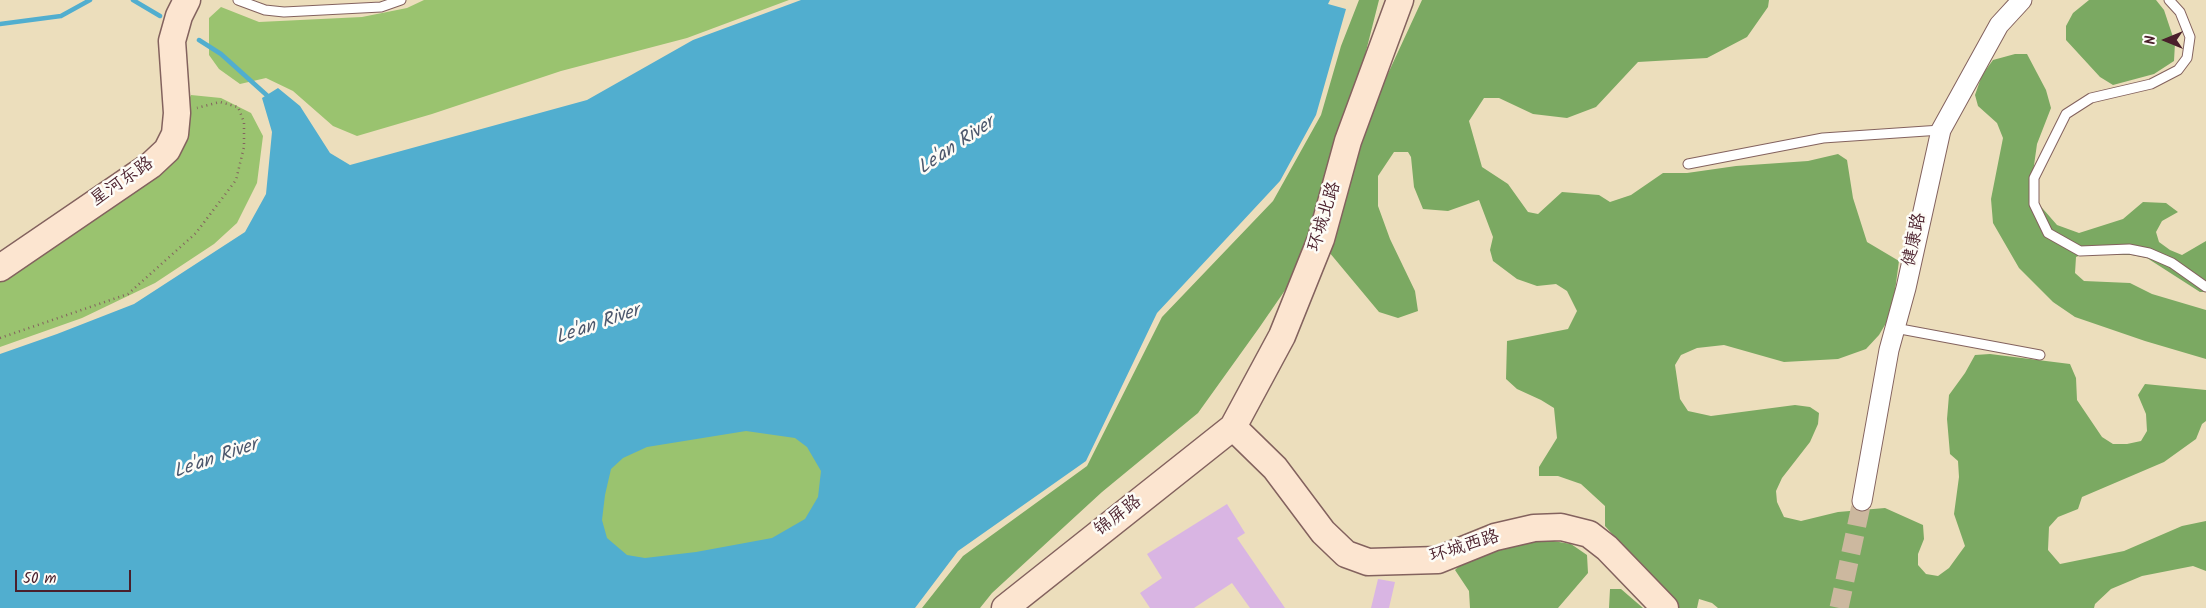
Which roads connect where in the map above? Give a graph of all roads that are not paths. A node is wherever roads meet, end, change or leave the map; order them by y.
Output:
1 (187, 0) edge
2 (238, 0) edge
3 (401, 0) edge
4 (1400, 0) edge
5 (2022, 0) edge
6 (2170, 0) edge
7 (1941, 130) junction
8 (1688, 164) dead end
9 (0, 268) edge
10 (2206, 287) edge
11 (1895, 328) junction
12 (2040, 355) dead end
13 (1232, 427) junction
14 (1862, 501) tunnel mouth
15 (1005, 608) edge
16 (1666, 608) edge

1 - 9 street, 星河东路
2 - 3 lane
4 - 13 street, 环城北路
5 - 7 street, 健康路
6 - 10 lane
7 - 8 lane
7 - 11 street, 健康路
11 - 12 lane
11 - 14 street, 健康路
13 - 15 street, 锦屏路
13 - 16 street, 环城西路

